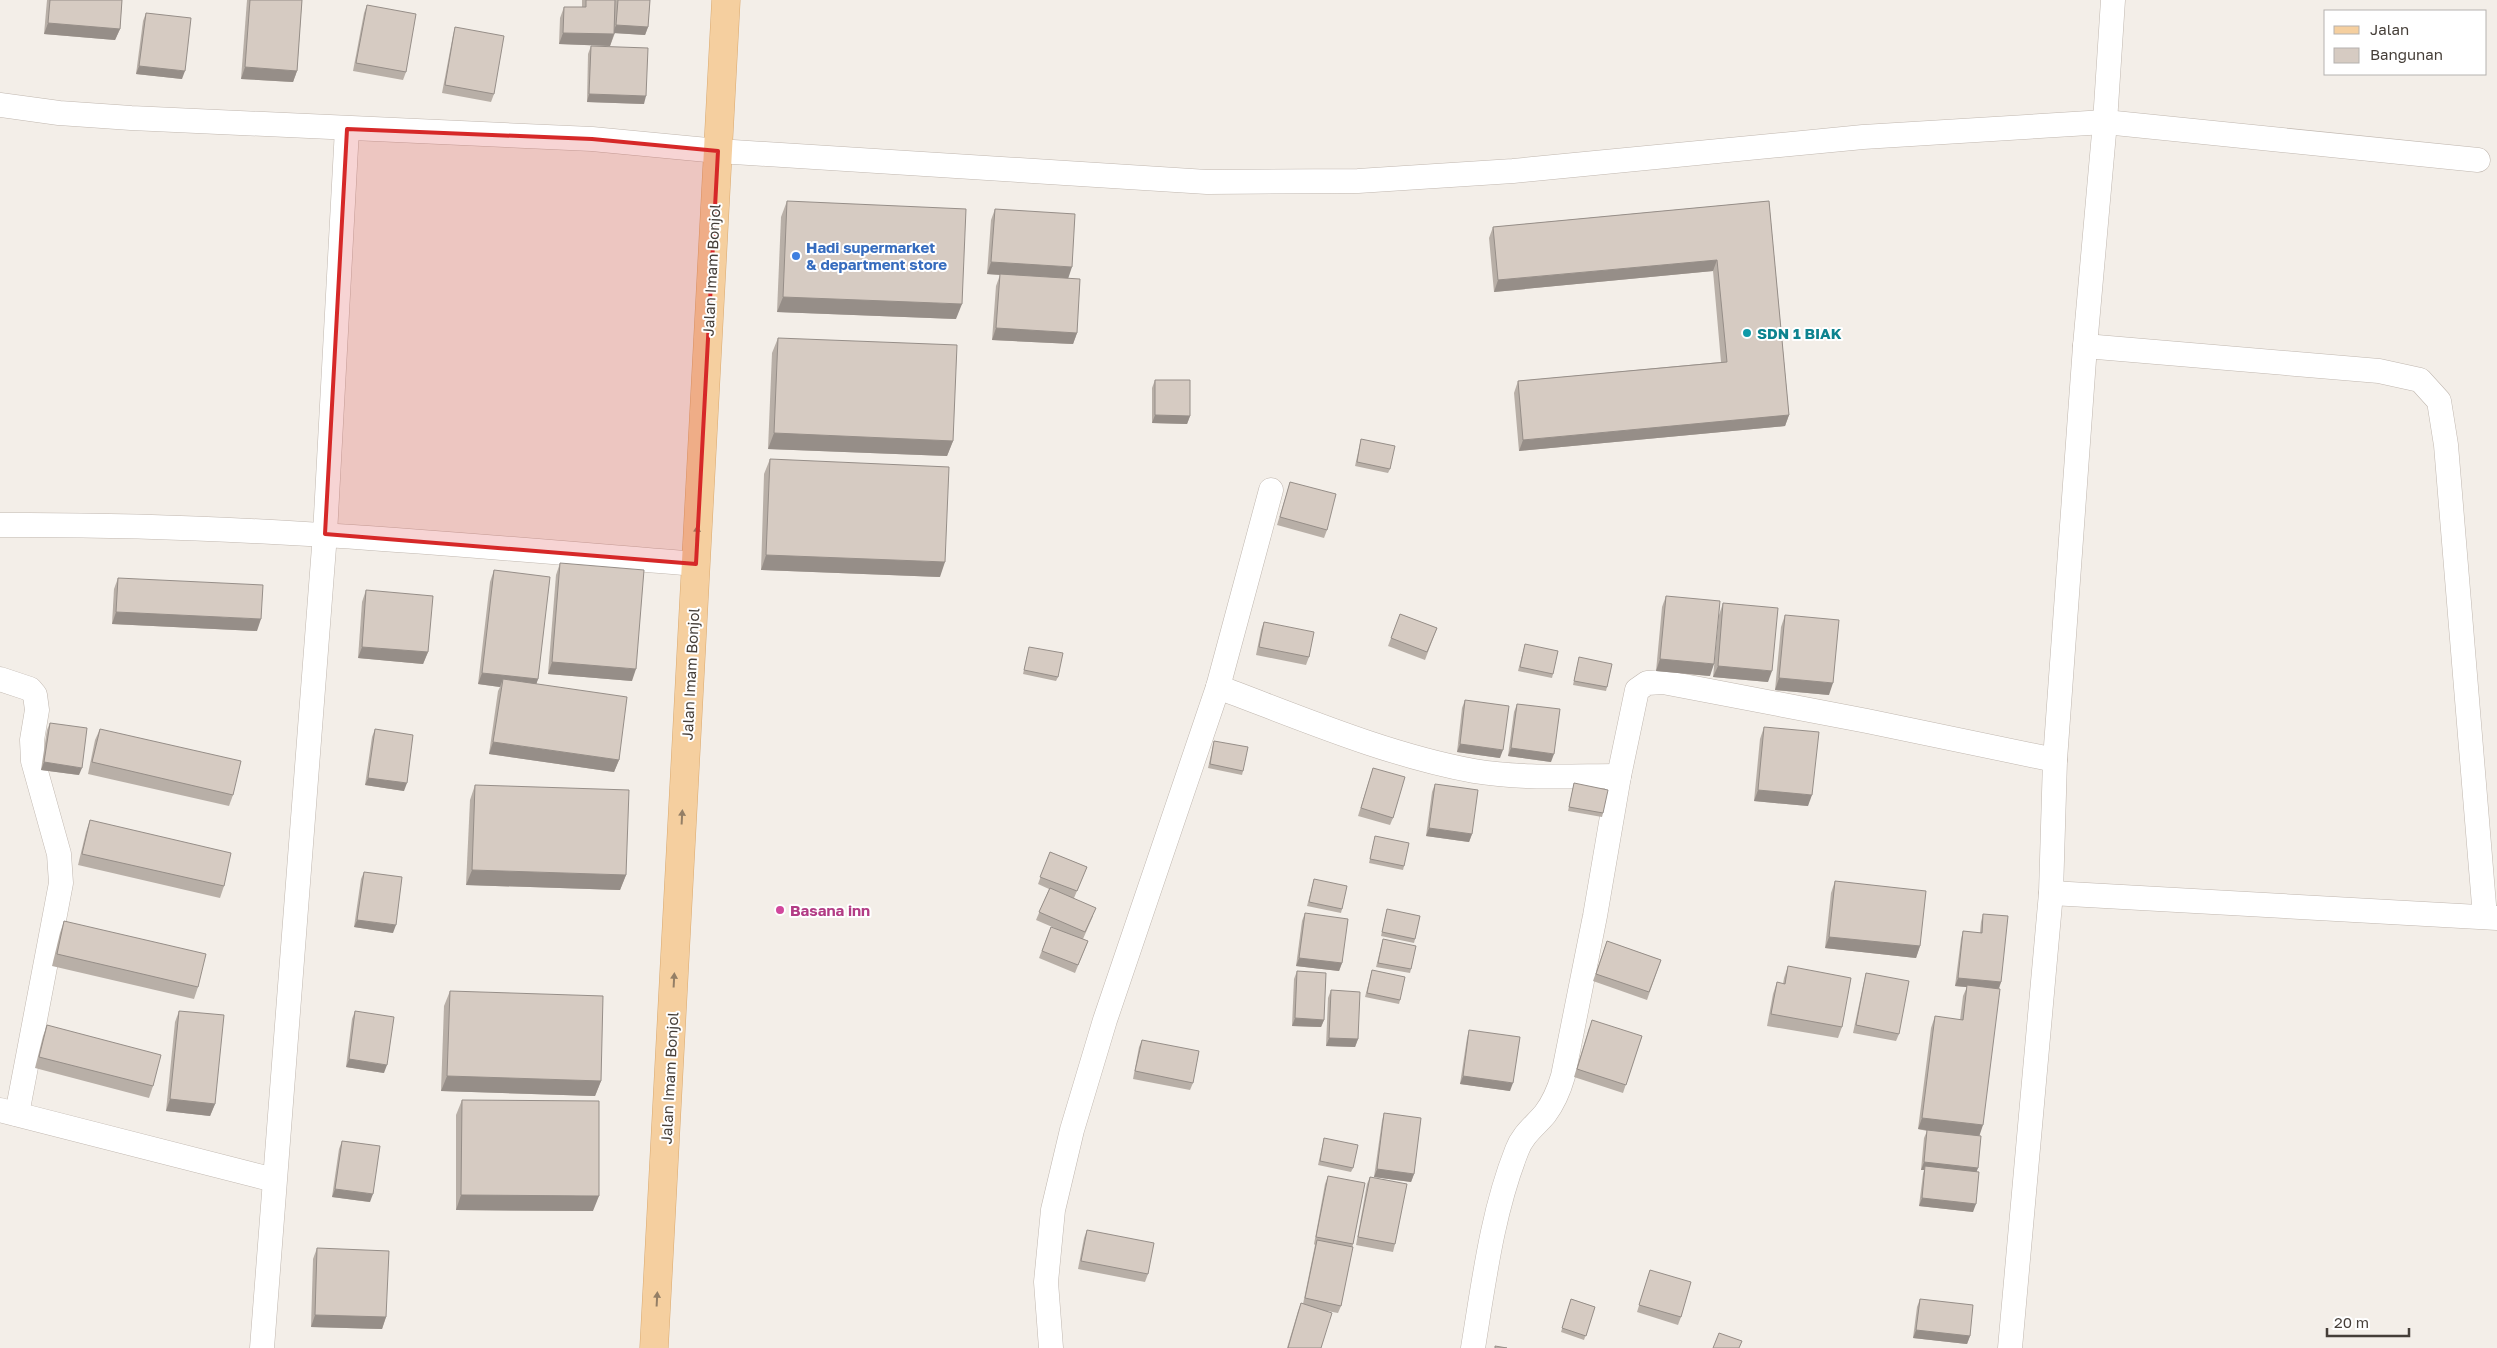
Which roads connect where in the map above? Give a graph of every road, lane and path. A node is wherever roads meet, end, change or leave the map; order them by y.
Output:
1 (726, 0) edge
2 (2113, 0) edge
3 (0, 105) edge
4 (2105, 122) junction
5 (347, 129) junction
6 (718, 151) junction
7 (2478, 160) dead end
8 (2085, 346) junction
9 (1270, 490) dead end
10 (0, 525) edge
11 (325, 534) junction
12 (696, 564) junction
13 (0, 680) edge
14 (1218, 687) junction
15 (2055, 760) junction
16 (1619, 776) junction
17 (2051, 892) junction
18 (2491, 917) edge
19 (9, 1112) edge
20 (274, 1180) junction
21 (262, 1348) edge
22 (654, 1348) edge
23 (1051, 1348) edge
24 (1474, 1348) edge
25 (2010, 1348) edge

1 - 6 main road, Jalan Imam Bonjol
2 - 4 street
3 - 5 street
4 - 6 street
4 - 7 street
4 - 8 street
5 - 6 street
5 - 11 street
12 -> 6 main road, Jalan Imam Bonjol
8 - 15 street
8 - 18 street
9 - 14 street
10 - 11 street
11 - 12 street
11 - 20 street
22 -> 12 main road, Jalan Imam Bonjol
13 - 19 street
14 - 16 street
14 - 23 street
15 - 16 street
15 - 17 street
16 - 24 street
17 - 18 street
17 - 25 street
19 - 20 street
20 - 21 street

